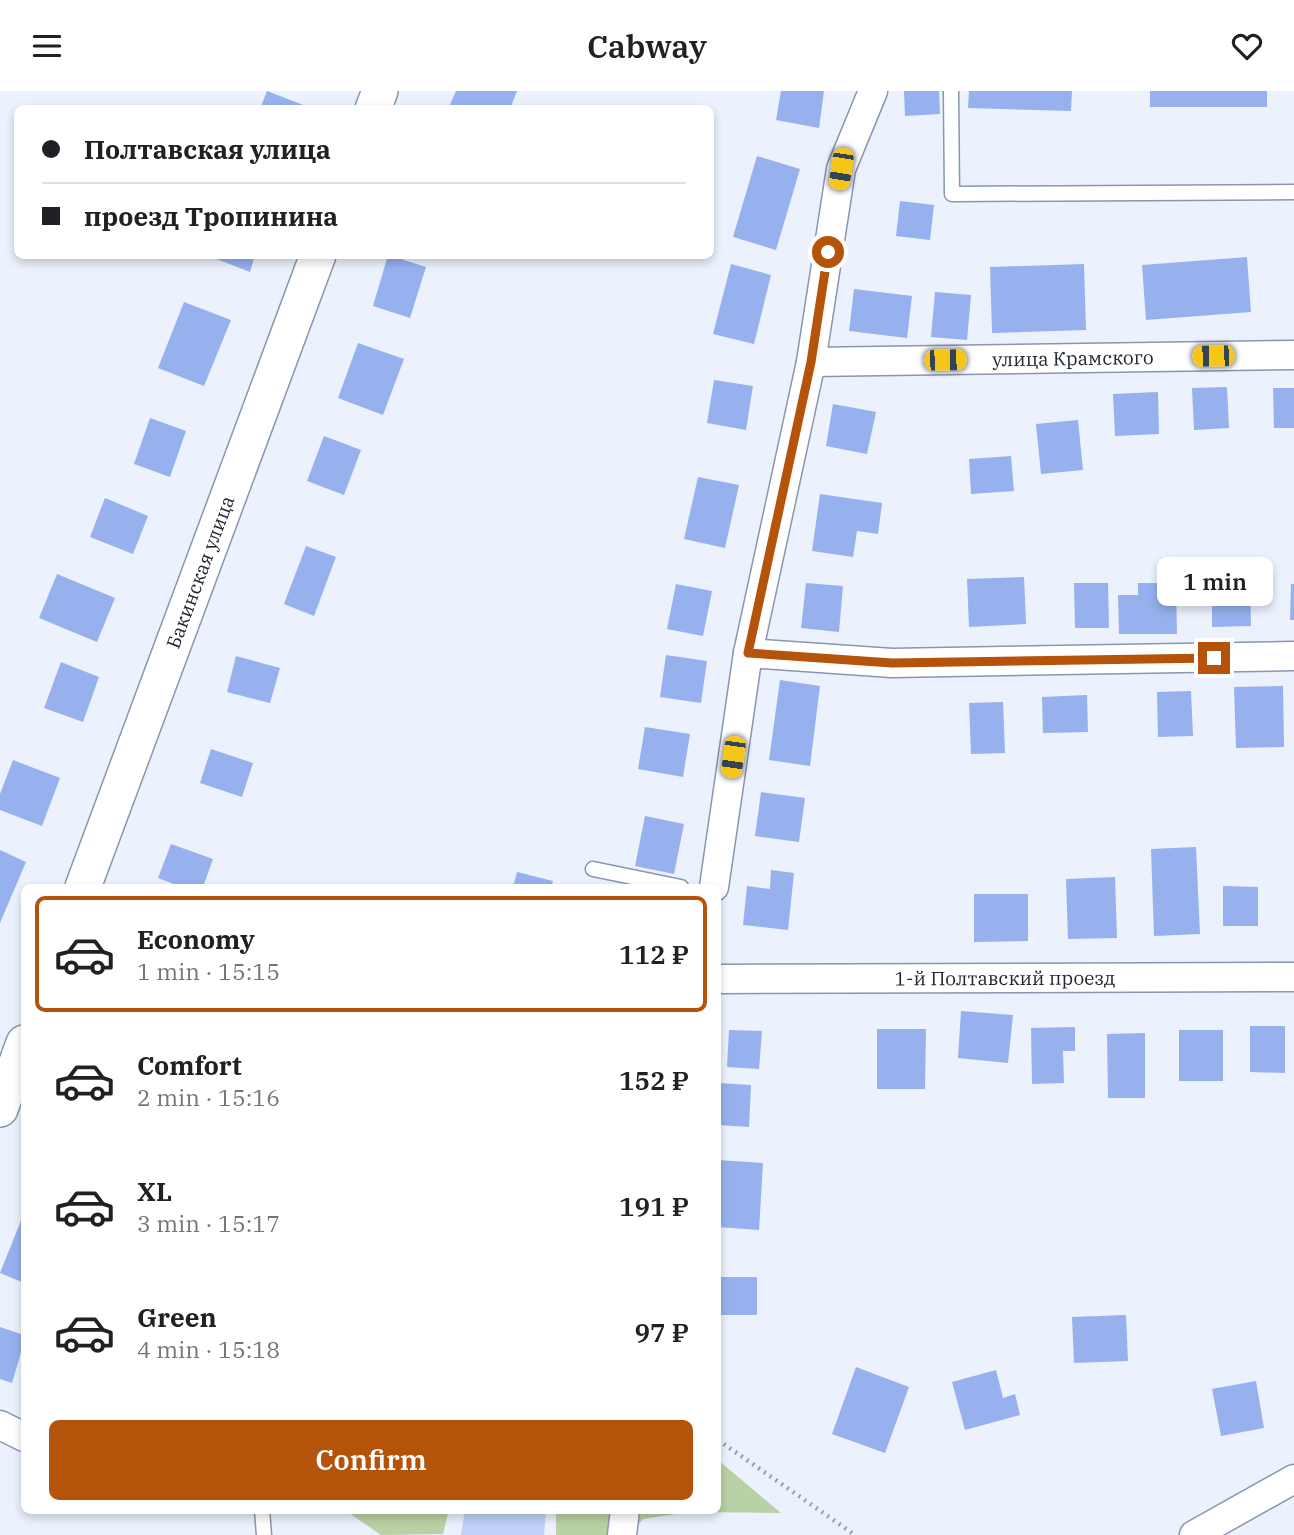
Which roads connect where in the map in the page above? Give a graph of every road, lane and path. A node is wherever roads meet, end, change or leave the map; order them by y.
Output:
1 (873, 91) edge
2 (951, 91) edge
3 (1294, 192) edge
4 (317, 259) edge
5 (1294, 355) edge
6 (811, 362) junction
7 (748, 653) junction
8 (1294, 656) edge
9 (593, 869) dead end
10 (84, 884) edge
11 (666, 884) edge
12 (714, 884) edge
13 (1294, 977) edge
14 (721, 979) edge
15 (21, 1051) edge
16 (0, 1109) edge
17 (0, 1425) edge
18 (21, 1436) edge
19 (721, 1442) edge
20 (1294, 1479) edge
21 (262, 1514) edge
22 (625, 1514) edge
23 (264, 1535) edge
24 (622, 1535) edge
25 (855, 1535) edge
26 (1194, 1535) edge

1 - 6 street
2 - 3 lane
4 - 10 street, Бакинская улица
5 - 6 street, улица Крамского
6 - 7 street
7 - 8 street
7 - 12 street
9 - 11 lane
13 - 14 street, 1-й Полтавский проезд
15 - 16 street
17 - 18 street
19 - 25 path
20 - 26 street
21 - 23 lane
22 - 24 street

